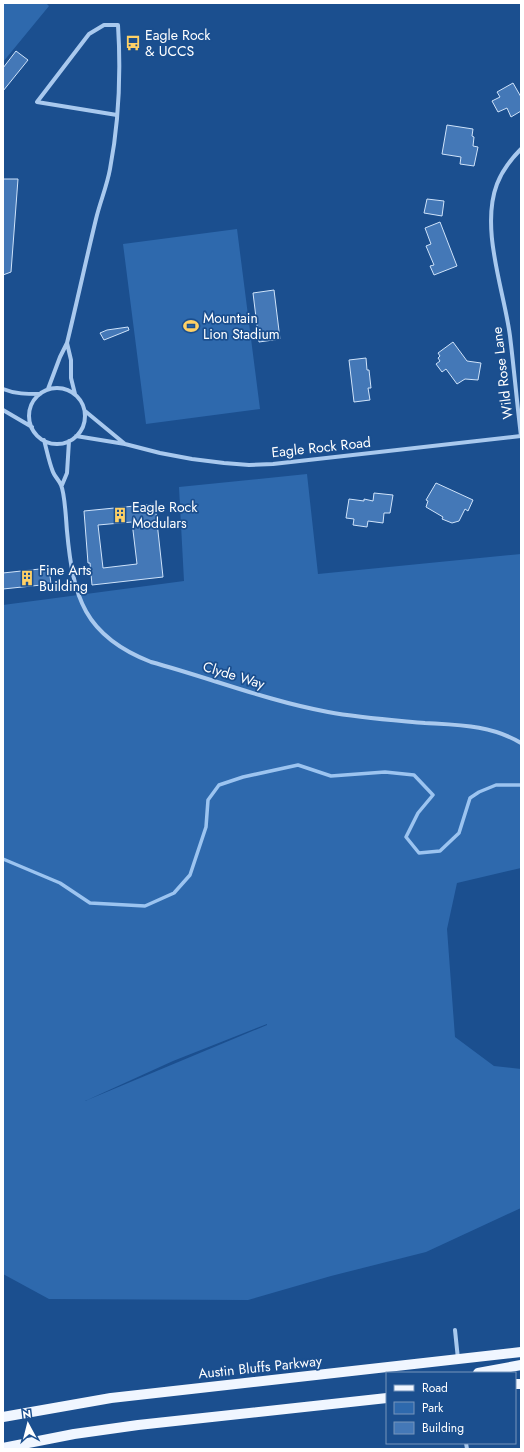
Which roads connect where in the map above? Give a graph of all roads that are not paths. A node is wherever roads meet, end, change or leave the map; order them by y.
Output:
1 (117, 115) junction
2 (521, 149) edge
3 (67, 343) junction
4 (3, 389) edge
5 (48, 389) junction
6 (40, 394) junction
7 (75, 394) junction
8 (3, 410) edge
9 (85, 410) junction
10 (32, 427) junction
11 (76, 436) junction
12 (521, 436) edge
13 (44, 440) junction
14 (69, 441) junction
15 (125, 444) junction
16 (62, 485) junction
17 (521, 743) edge
18 (455, 1330) dead end
19 (521, 1352) edge
20 (458, 1359) junction
21 (521, 1365) edge
22 (339, 1372) junction
23 (483, 1372) edge
24 (386, 1375) edge
25 (386, 1398) edge
26 (3, 1417) edge
27 (3, 1448) edge

1 - 1 street
1 - 3 street
2 - 12 street, Wild Rose Lane
3 - 5 street
3 - 7 street
4 - 6 street
5 - 6 street
5 - 7 street
6 - 10 street
7 - 9 street, Eagle Rock Road
8 - 10 street
9 - 11 street
9 - 15 street, Eagle Rock Road
10 - 13 street
11 - 14 street
11 - 15 street, Eagle Rock Road
12 - 15 street, Eagle Rock Road
13 - 14 street
13 - 16 street
14 - 16 street
16 - 17 street, Clyde Way
18 - 20 street
19 - 20 main road, Austin Bluffs Parkway
20 - 22 main road, Austin Bluffs Parkway
21 - 23 main road
22 - 24 main road
22 - 26 main road, Austin Bluffs Parkway
25 - 27 main road

